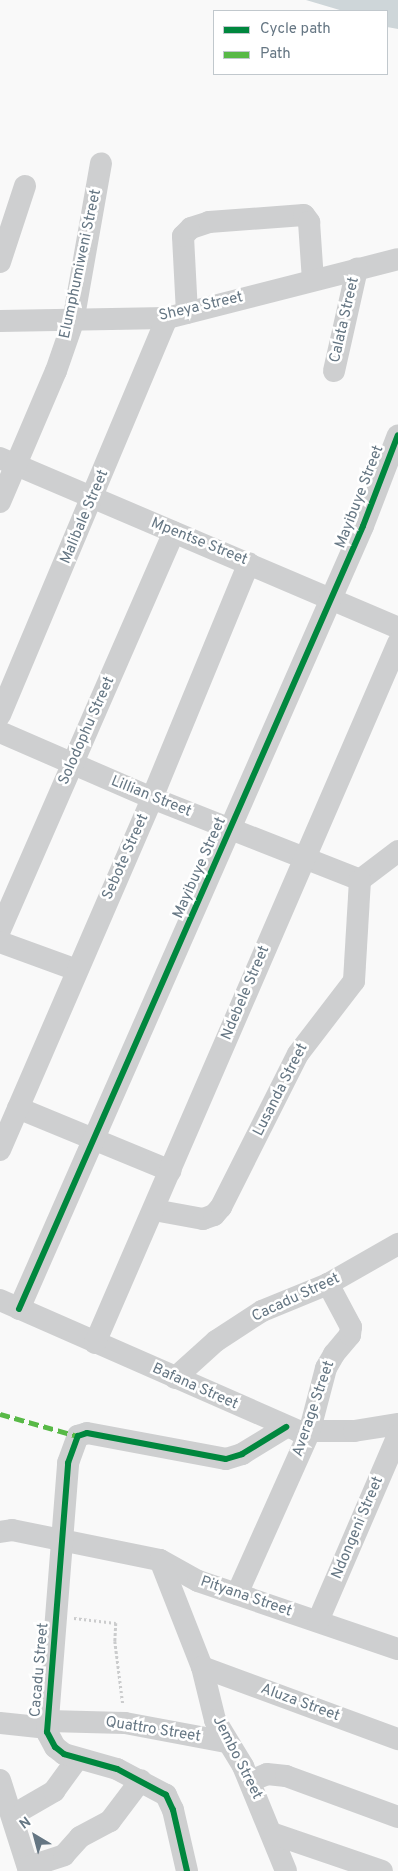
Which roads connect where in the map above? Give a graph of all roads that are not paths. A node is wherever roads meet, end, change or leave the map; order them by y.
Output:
1 (101, 163) dead end
2 (25, 186) dead end
3 (398, 259) edge
4 (0, 262) edge
5 (357, 269) junction
6 (314, 280) junction
7 (177, 316) junction
8 (0, 320) edge
9 (72, 322) junction
10 (334, 370) dead end
11 (398, 435) edge
12 (8, 461) edge
13 (93, 498) junction
14 (0, 502) edge
15 (174, 532) junction
16 (249, 563) junction
17 (331, 599) junction
18 (398, 628) edge
19 (398, 643) edge
20 (0, 715) edge
21 (0, 732) edge
22 (72, 764) junction
23 (152, 798) junction
24 (231, 829) junction
25 (398, 851) edge
26 (303, 859) junction
27 (360, 880) junction
28 (0, 930) edge
29 (0, 942) edge
30 (77, 970) junction
31 (18, 1108) junction
32 (95, 1139) junction
33 (0, 1150) edge
34 (171, 1171) junction
35 (154, 1210) junction
36 (398, 1244) edge
37 (328, 1284) junction
38 (10, 1305) edge
39 (95, 1343) junction
40 (175, 1378) junction
41 (398, 1424) edge
42 (286, 1427) junction
43 (309, 1433) junction
44 (398, 1435) edge
45 (0, 1532) edge
46 (64, 1542) junction
47 (160, 1560) junction
48 (237, 1594) junction
49 (318, 1621) junction
50 (397, 1647) edge
51 (202, 1667) junction
52 (0, 1723) edge
53 (48, 1724) junction
54 (398, 1739) edge
55 (228, 1742) junction
56 (77, 1759) junction
57 (0, 1780) edge
58 (140, 1780) junction
59 (250, 1781) junction
60 (25, 1808) dead end
61 (398, 1817) edge
62 (274, 1834) junction
63 (28, 1869) edge
64 (187, 1871) edge
65 (286, 1871) edge
66 (382, 1871) edge

1 - 9 street, Elumphumiweni Street
2 - 4 street
3 - 5 street, Sheya Street
5 - 6 street, Sheya Street
5 - 10 street, Calata Street
6 - 7 street, Sheya Street
6 - 7 street
7 - 9 street, Sheya Street
7 - 13 street, Malibale Street
8 - 9 street, Sheya Street
9 - 12 street, Elumphumiweni Street
11 - 17 street, Mayibuye Street
12 - 13 street, Mpentse Street
12 - 14 street, Elumphumiweni Street
13 - 15 street, Mpentse Street
13 - 20 street, Malibale Street
15 - 16 street, Mpentse Street
15 - 22 street, Solodophu Street
16 - 17 street, Mpentse Street
16 - 23 street, Sebote Street
17 - 18 street, Mpentse Street
17 - 24 street, Mayibuye Street
19 - 26 street, Ndebele Street
21 - 22 street, Lillian Street
22 - 23 street, Lillian Street
22 - 28 street, Solodophu Street
23 - 24 street, Lillian Street
23 - 30 street, Sebote Street
24 - 26 street, Lillian Street
24 - 32 street, Mayibuye Street
25 - 27 street
26 - 27 street, Lillian Street
26 - 34 street, Ndebele Street
27 - 35 street, Lusanda Street
29 - 30 street
30 - 31 street, Sebote Street
31 - 32 street
31 - 33 street, Sebote Street
32 - 34 street
32 - 38 street, Mayibuye Street
34 - 35 street, Ndebele Street
35 - 39 street, Ndebele Street
36 - 37 street, Cacadu Street
37 - 40 street, Cacadu Street
37 - 43 street, Average Street
38 - 39 street, Bafana Street
39 - 40 street, Bafana Street
40 - 42 street, Bafana Street
41 - 43 street, Bafana Street
42 - 43 street, Bafana Street
42 - 46 street, Cacadu Street
43 - 48 street, Average Street
44 - 49 street, Ndongeni Street
45 - 46 street, Pityana Street
46 - 47 street, Pityana Street
46 - 53 street, Cacadu Street
47 - 48 street, Pityana Street
47 - 51 street, Jembo Street
48 - 49 street, Pityana Street
49 - 50 street, Pityana Street
51 - 54 street, Aluza Street
51 - 55 street, Jembo Street
52 - 53 street, Quattro Street
53 - 55 street, Quattro Street
53 - 56 street, Cacadu Street
55 - 59 street, Jembo Street
56 - 58 street, Cacadu Street
56 - 60 street
57 - 63 street
58 - 63 street
58 - 64 street, Cacadu Street
59 - 61 street
59 - 62 street, Jembo Street
62 - 65 street, Jembo Street
62 - 66 street

